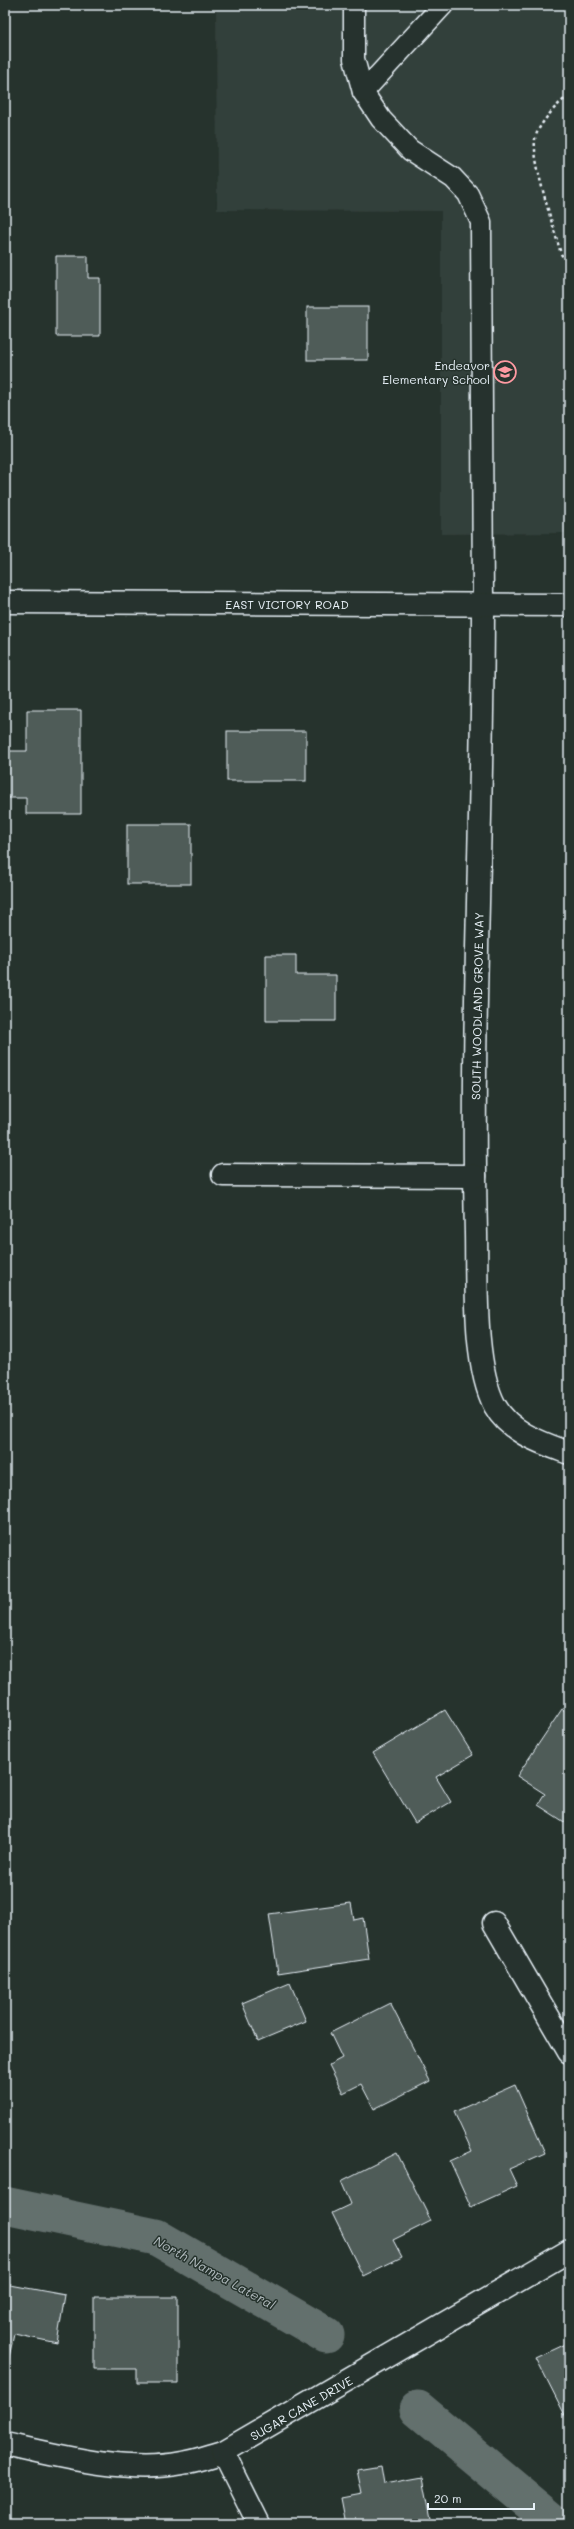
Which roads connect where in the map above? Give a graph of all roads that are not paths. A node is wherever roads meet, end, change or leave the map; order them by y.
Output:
1 (354, 5) edge
2 (443, 5) edge
3 (362, 92) junction
4 (5, 602) edge
5 (483, 604) junction
6 (569, 605) edge
7 (223, 1175) dead end
8 (474, 1176) junction
9 (569, 1453) edge
10 (494, 1923) dead end
11 (569, 2052) edge
12 (569, 2251) edge
13 (5, 2444) edge
14 (223, 2452) junction
15 (259, 2524) edge

1 - 3 lane
2 - 3 lane
3 - 5 lane
4 - 5 street, EAST VICTORY ROAD
5 - 6 street, EAST VICTORY ROAD
5 - 8 street, SOUTH WOODLAND GROVE WAY
7 - 8 street
8 - 9 street, SOUTH WOODLAND GROVE WAY
10 - 11 street
12 - 14 street, SUGAR CANE DRIVE
13 - 14 street, SUGAR CANE DRIVE
14 - 15 street

